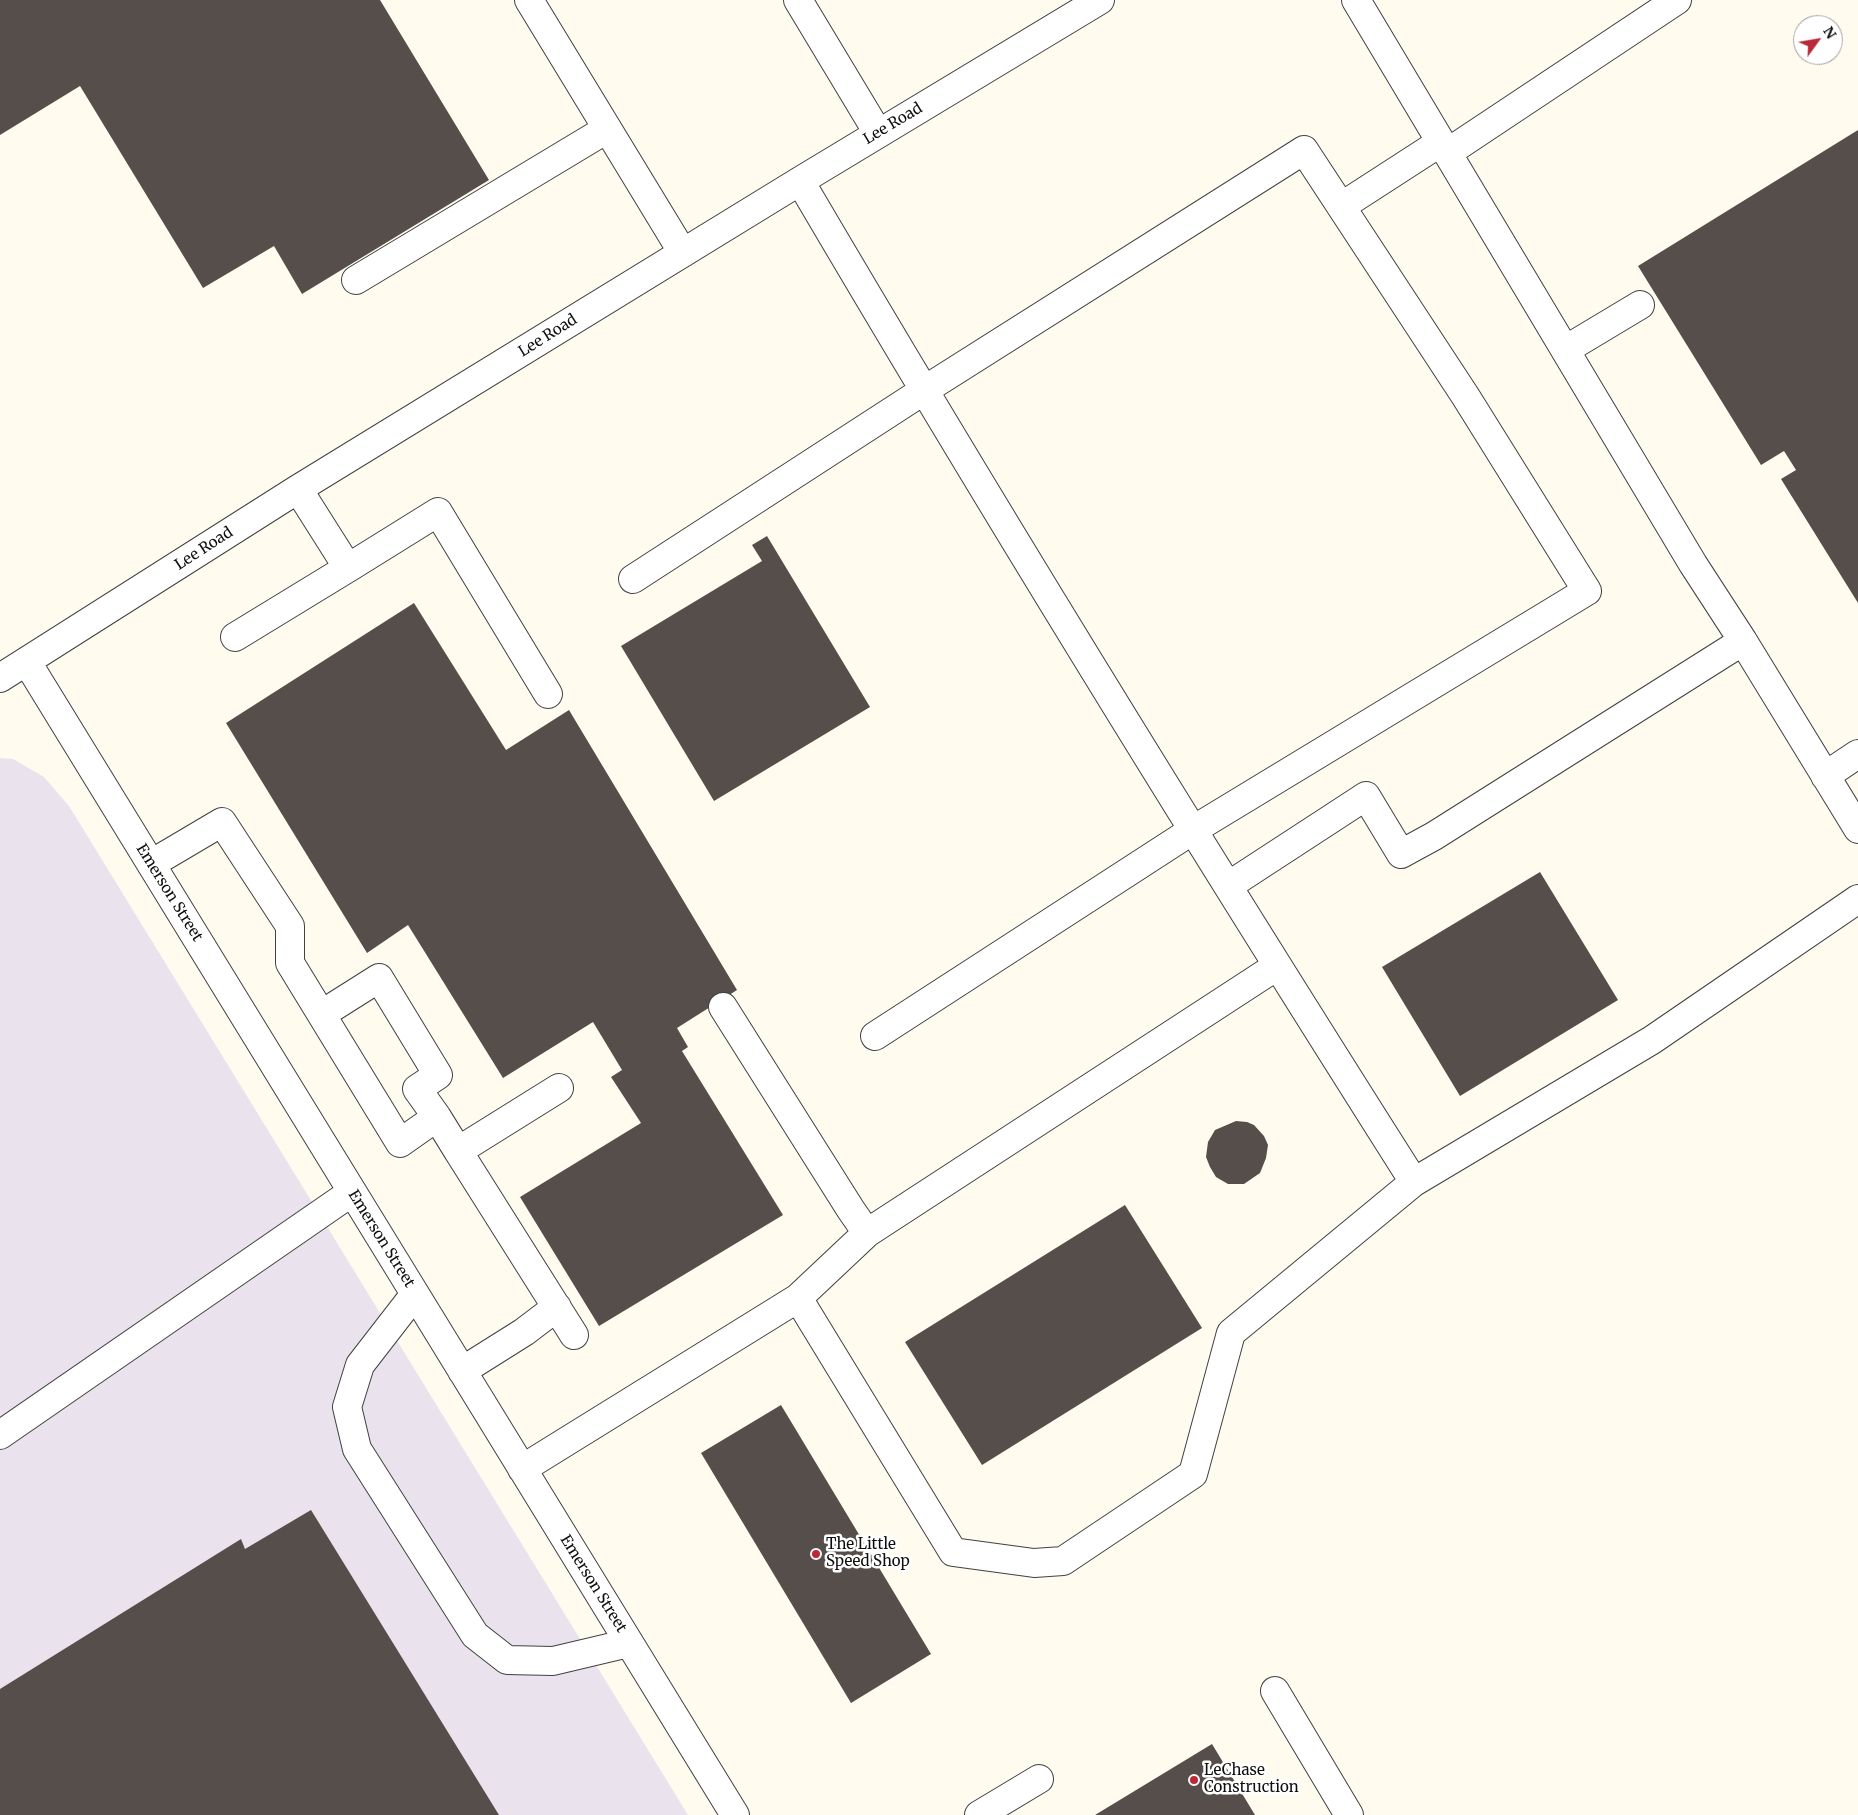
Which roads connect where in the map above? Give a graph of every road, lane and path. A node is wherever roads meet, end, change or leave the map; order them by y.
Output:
1 (529, 0) edge
2 (798, 0) edge
3 (1100, 0) edge
4 (1356, 0) edge
5 (1678, 0) edge
6 (607, 129) junction
7 (878, 134) junction
8 (1444, 148) junction
9 (800, 181) junction
10 (1342, 206) junction
11 (683, 253) junction
12 (356, 280) dead end
13 (1640, 305) dead end
14 (1565, 350) junction
15 (924, 392) junction
16 (298, 489) junction
17 (348, 568) junction
18 (633, 579) dead end
19 (235, 637) dead end
20 (1743, 640) junction
21 (27, 662) junction
22 (0, 678) edge
23 (548, 694) dead end
24 (1858, 754) edge
25 (1825, 776) junction
26 (1858, 829) edge
27 (1192, 830) junction
28 (151, 864) junction
29 (1228, 886) junction
30 (1858, 899) edge
31 (1277, 966) junction
32 (723, 1007) dead end
33 (322, 1014) junction
34 (876, 1036) dead end
35 (559, 1088) dead end
36 (437, 1117) junction
37 (458, 1151) junction
38 (1414, 1182) junction
39 (352, 1192) junction
40 (867, 1233) junction
41 (415, 1294) junction
42 (798, 1298) junction
43 (557, 1307) junction
44 (574, 1335) dead end
45 (462, 1371) junction
46 (0, 1435) edge
47 (522, 1470) junction
48 (629, 1643) junction
49 (1275, 1691) dead end
50 (1039, 1779) dead end
51 (735, 1815) edge
52 (979, 1815) edge
53 (1349, 1815) edge

1 - 6 street
2 - 7 street
3 - 7 street, Lee Road
4 - 8 street
5 - 8 street
6 - 11 street
6 - 12 street
7 - 9 street, Lee Road
8 - 10 street
8 - 14 street
9 - 11 street, Lee Road
9 - 15 street
10 - 15 street
10 - 27 street
11 - 16 street, Lee Road
13 - 14 street
14 - 20 street
15 - 18 street
15 - 27 street
16 - 17 street
16 - 21 street, Lee Road
17 - 19 street
17 - 23 street
20 - 25 street
20 - 29 street
21 - 22 street, Lee Road
21 - 28 street, Emerson Street
24 - 25 street
25 - 26 street
27 - 29 street
27 - 34 street
28 - 33 street
28 - 39 street, Emerson Street
29 - 31 street
30 - 38 street
31 - 38 street
31 - 40 street
32 - 40 street
33 - 36 street
33 - 36 street
35 - 37 street
36 - 37 street
37 - 43 street
38 - 42 street
39 - 41 street, Emerson Street
39 - 46 street
40 - 42 street
41 - 45 street, Emerson Street
41 - 48 street
42 - 47 street
43 - 44 street
43 - 45 street
45 - 47 street, Emerson Street
47 - 48 street, Emerson Street
48 - 51 street, Emerson Street
49 - 53 street
50 - 52 street

